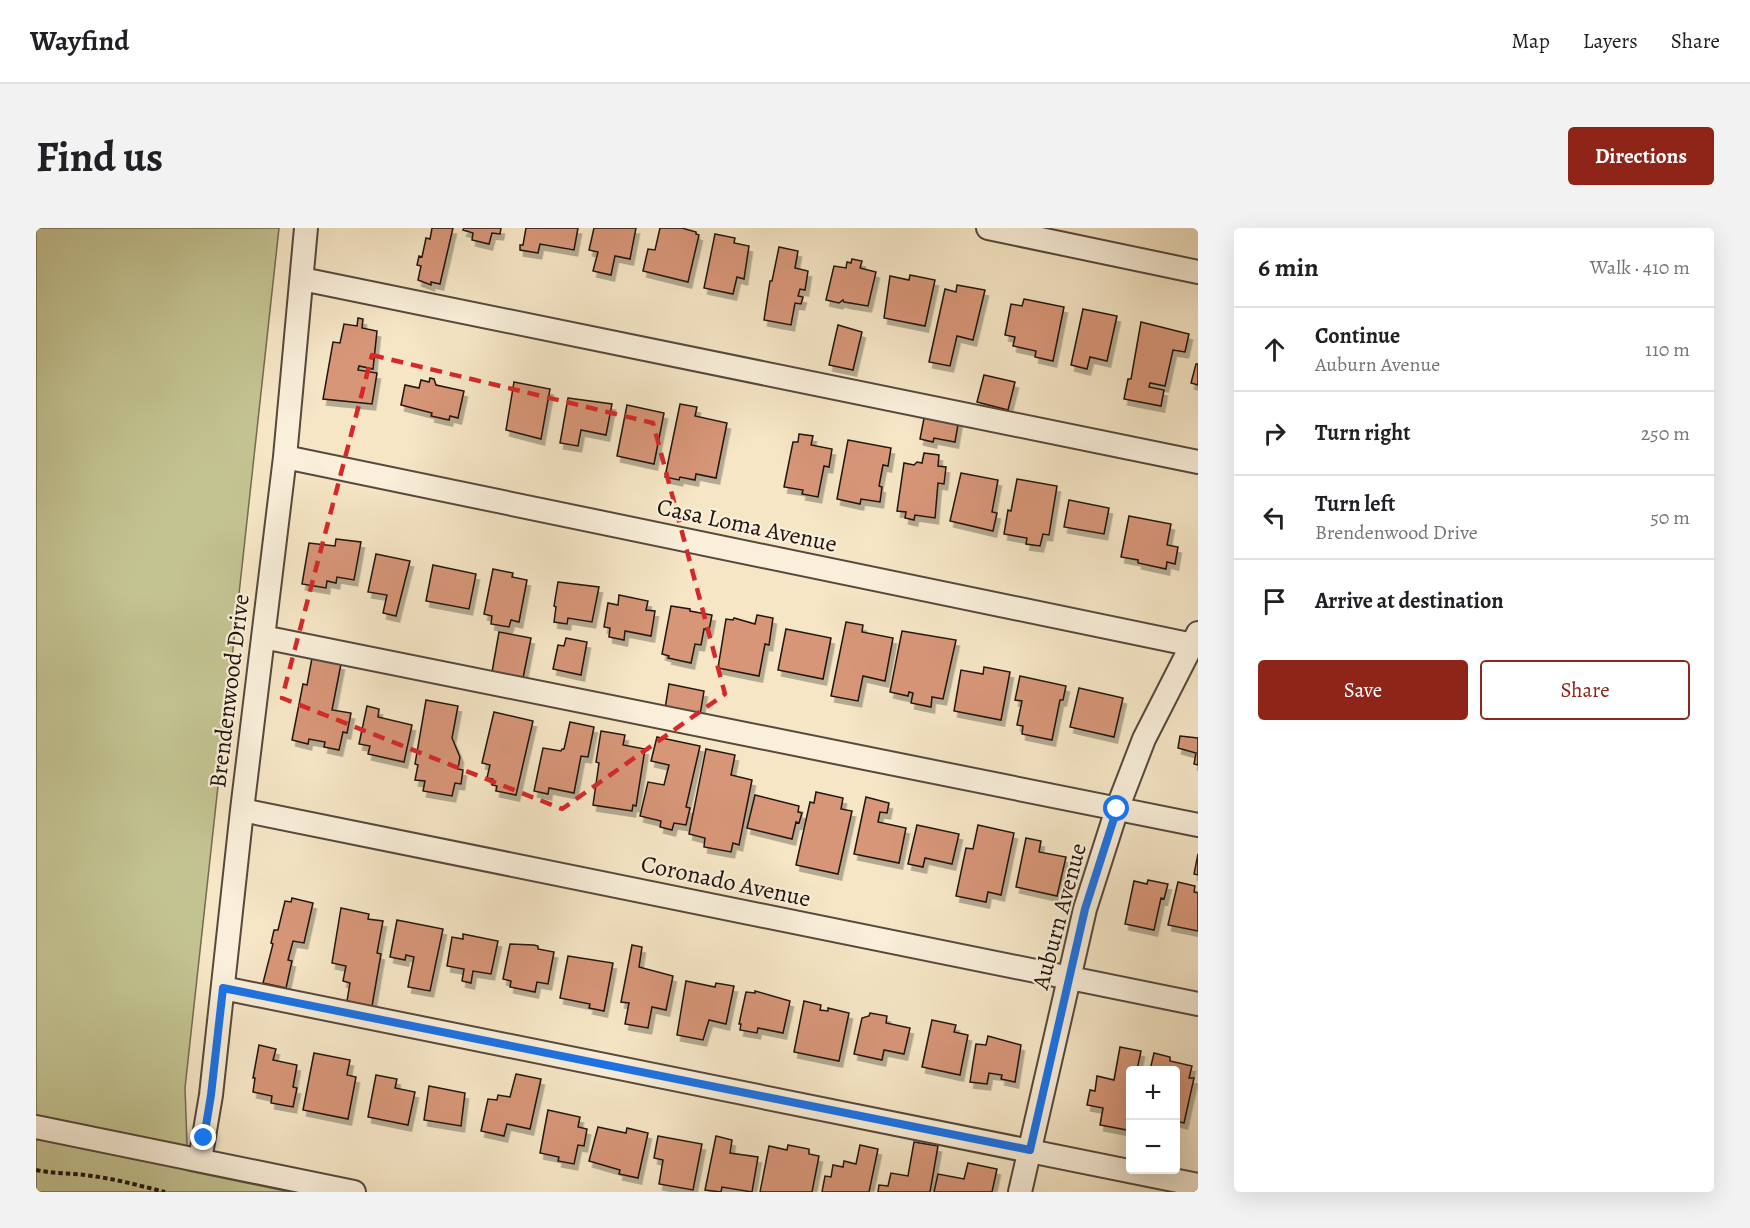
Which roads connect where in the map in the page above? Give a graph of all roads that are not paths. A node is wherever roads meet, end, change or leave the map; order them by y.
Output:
1 (306, 228) edge
2 (988, 228) edge
3 (1198, 272) edge
4 (302, 279) junction
5 (285, 457) junction
6 (1198, 462) edge
7 (263, 637) junction
8 (1196, 641) edge
9 (1117, 809) junction
10 (242, 810) junction
11 (1198, 825) edge
12 (1068, 978) junction
13 (223, 988) junction
14 (1198, 1004) edge
15 (36, 1126) edge
16 (1030, 1150) junction
17 (200, 1160) junction
18 (1198, 1185) edge
19 (354, 1192) edge
20 (1020, 1192) edge

1 - 4 street, Brendenwood Drive
2 - 3 street
4 - 5 street, Brendenwood Drive
4 - 6 street
5 - 7 street, Brendenwood Drive
5 - 8 street, Casa Loma Avenue
7 - 9 street
7 - 10 street, Brendenwood Drive
8 - 9 street, Auburn Avenue
9 - 11 street
9 - 12 street, Auburn Avenue
10 - 12 street, Coronado Avenue
10 - 13 street, Brendenwood Drive
12 - 14 street, Coronado Avenue
12 - 16 street, Auburn Avenue
13 - 16 street
13 - 17 street, Brendenwood Drive
15 - 17 street
16 - 18 street
16 - 20 street, Auburn Avenue
17 - 19 street

